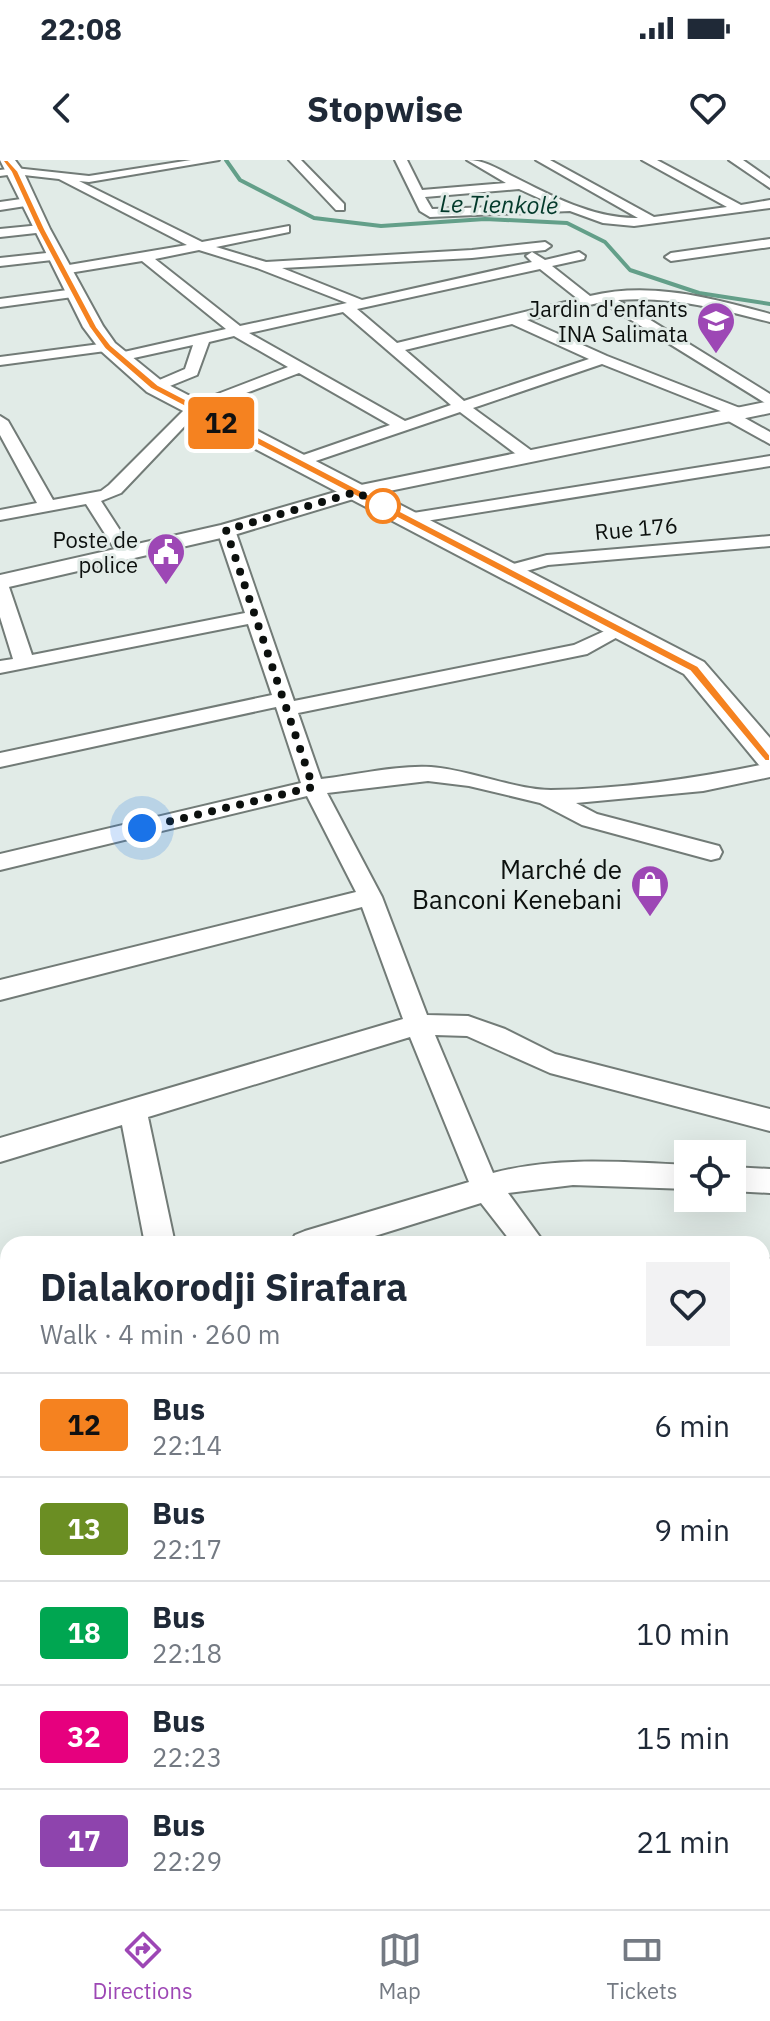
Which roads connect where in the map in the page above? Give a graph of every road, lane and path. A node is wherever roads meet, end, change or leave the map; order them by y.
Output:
1 (131, 160) edge
2 (295, 160) edge
3 (401, 160) edge
4 (542, 160) edge
5 (648, 160) edge
6 (735, 160) edge
7 (209, 161) edge
8 (503, 161) edge
9 (476, 162) edge
10 (7, 168) edge
11 (143, 172) junction
12 (65, 179) junction
13 (770, 184) edge
14 (525, 185) junction
15 (420, 194) junction
16 (28, 202) junction
17 (770, 204) edge
18 (0, 206) edge
19 (340, 207) dead end
20 (573, 207) junction
21 (738, 208) junction
22 (650, 220) junction
23 (41, 229) junction
24 (285, 229) dead end
25 (0, 233) edge
26 (770, 243) edge
27 (555, 244) dead end
28 (200, 246) junction
29 (518, 250) junction
30 (579, 256) dead end
31 (145, 257) junction
32 (671, 257) dead end
33 (0, 262) edge
34 (59, 263) junction
35 (543, 263) junction
36 (262, 265) junction
37 (412, 291) junction
38 (75, 293) junction
39 (604, 297) junction
40 (588, 301) junction
41 (0, 303) edge
42 (352, 305) junction
43 (439, 306) dead end
44 (770, 318) edge
45 (514, 319) junction
46 (239, 333) junction
47 (202, 341) junction
48 (395, 348) junction
49 (114, 352) junction
50 (602, 359) junction
51 (0, 361) edge
52 (301, 367) junction
53 (155, 387) junction
54 (770, 401) edge
55 (461, 406) junction
56 (770, 407) edge
57 (194, 408) junction
58 (734, 414) junction
59 (0, 421) edge
60 (401, 425) junction
61 (770, 439) edge
62 (530, 457) junction
63 (770, 461) edge
64 (295, 463) junction
65 (356, 492) junction
66 (91, 499) junction
67 (48, 507) junction
68 (0, 515) edge
69 (407, 519) junction
70 (226, 530) junction
71 (770, 541) edge
72 (127, 555) junction
73 (508, 571) junction
74 (0, 584) edge
75 (256, 617) junction
76 (620, 630) junction
77 (24, 662) junction
78 (0, 667) edge
79 (285, 704) junction
80 (769, 758) edge
81 (0, 760) edge
82 (313, 787) junction
83 (547, 797) junction
84 (711, 852) dead end
85 (0, 862) edge
86 (370, 897) junction
87 (0, 990) edge
88 (418, 1025) junction
89 (133, 1111) junction
90 (770, 1120) edge
91 (0, 1150) edge
92 (674, 1176) edge
93 (746, 1180) edge
94 (770, 1181) edge
95 (484, 1185) junction
96 (158, 1236) edge
97 (332, 1236) edge
98 (524, 1236) edge

1 - 11 street
2 - 19 street
3 - 15 street
4 - 22 street
5 - 21 street
6 - 13 street
7 - 11 street
8 - 9 street
9 - 14 street
10 - 12 street
10 - 16 main road
11 - 12 street
12 - 28 street
14 - 15 street
14 - 20 street
15 - 20 street
16 - 18 street
16 - 23 main road
17 - 21 street
20 - 22 street
21 - 22 street
23 - 25 street
23 - 34 main road
24 - 28 street
26 - 32 street
27 - 29 street
28 - 31 street
28 - 36 street
29 - 35 street
29 - 36 street
30 - 35 street
31 - 34 street
31 - 46 street
33 - 34 street
34 - 38 main road
35 - 37 street
35 - 40 street
36 - 42 street
37 - 42 street
37 - 43 street
38 - 41 street
38 - 49 main road
39 - 40 street
39 - 44 street
39 - 54 street
40 - 45 street
42 - 46 street
42 - 48 street
45 - 48 street
45 - 50 street
46 - 47 street
46 - 52 street
47 - 49 street
47 - 53 street
48 - 55 street
49 - 51 street
49 - 53 main road
50 - 55 street
50 - 58 street
52 - 57 street
52 - 60 street
53 - 57 main road
55 - 60 street
55 - 62 street
56 - 58 street
57 - 64 main road
57 - 66 street
58 - 61 street
58 - 62 street
59 - 67 street
60 - 64 street
62 - 65 street
63 - 69 street
64 - 65 main road
65 - 69 main road
65 - 70 street
66 - 67 street
66 - 72 street
67 - 68 street
69 - 73 main road
70 - 72 street
70 - 75 street
71 - 73 street, Rue 176
72 - 74 street
73 - 76 main road
74 - 77 street
75 - 77 street
75 - 79 street
76 - 79 street
76 - 80 main road
77 - 78 street
79 - 81 street
79 - 82 street
80 - 83 street
82 - 83 street
82 - 85 street
82 - 86 street
83 - 84 street
86 - 87 street
86 - 88 street
88 - 89 street
88 - 90 street
88 - 95 street
89 - 91 street
89 - 96 street
92 - 95 street
93 - 94 street
95 - 97 street
95 - 98 street

